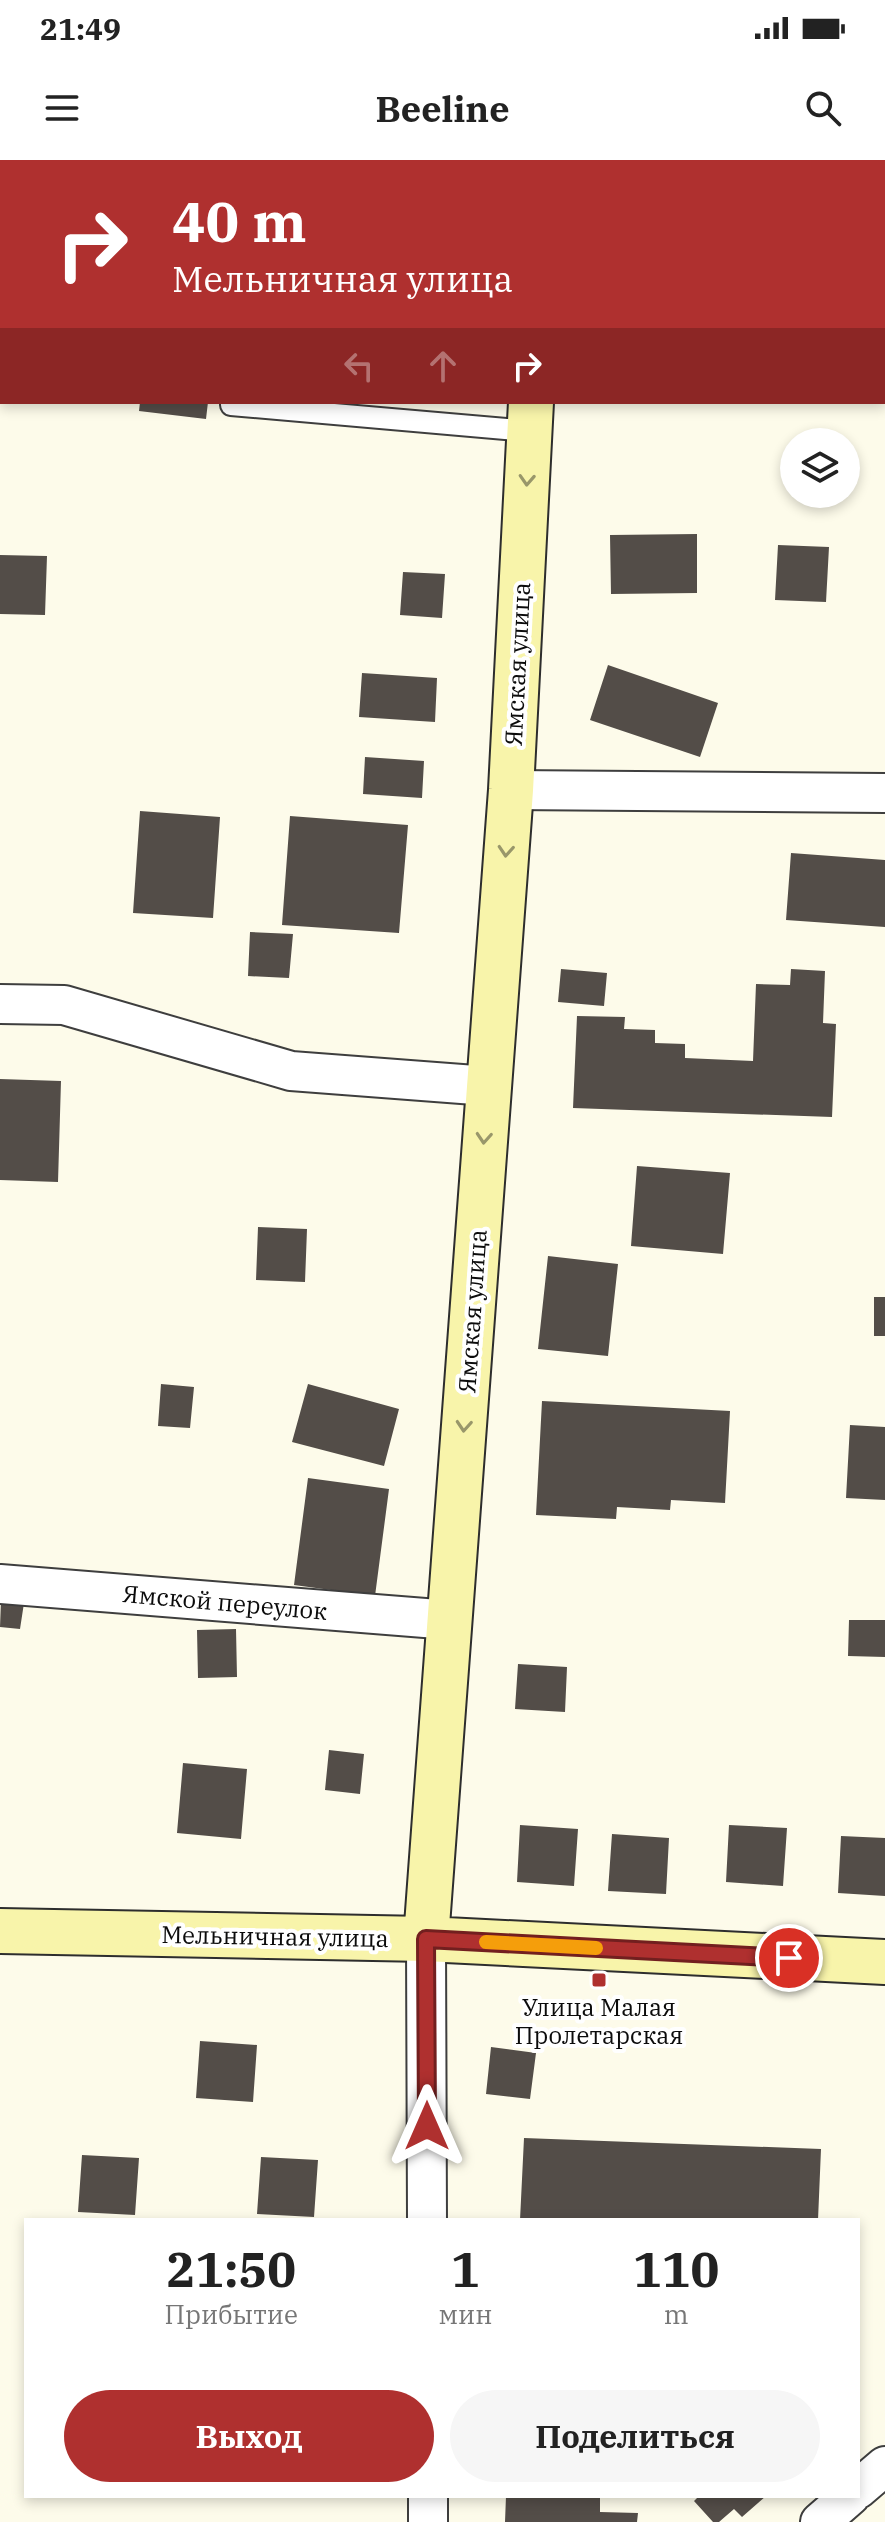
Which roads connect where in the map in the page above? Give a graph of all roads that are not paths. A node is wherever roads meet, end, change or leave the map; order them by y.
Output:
1 (231, 405) dead end
2 (530, 416) edge
3 (511, 790) junction
4 (885, 793) edge
5 (0, 1004) edge
6 (488, 1086) junction
7 (0, 1584) edge
8 (450, 1620) junction
9 (0, 1931) edge
10 (426, 1939) junction
11 (885, 1962) edge
12 (427, 2218) edge
13 (885, 2466) edge
14 (860, 2487) edge
15 (428, 2498) edge
16 (848, 2498) edge
17 (428, 2522) edge
18 (820, 2522) edge

1 - 2 lane
2 -> 3 street, Ямская улица
3 - 4 street
3 -> 6 street, Ямская улица
5 - 6 street
6 -> 8 street, Ямская улица
7 - 8 street, Ямской переулок
8 - 10 street, Ямская улица
9 - 10 street, Мельничная улица
10 - 11 street, Мельничная улица
10 - 12 street, Ямская улица
13 - 14 street
15 - 17 street
16 - 18 street

